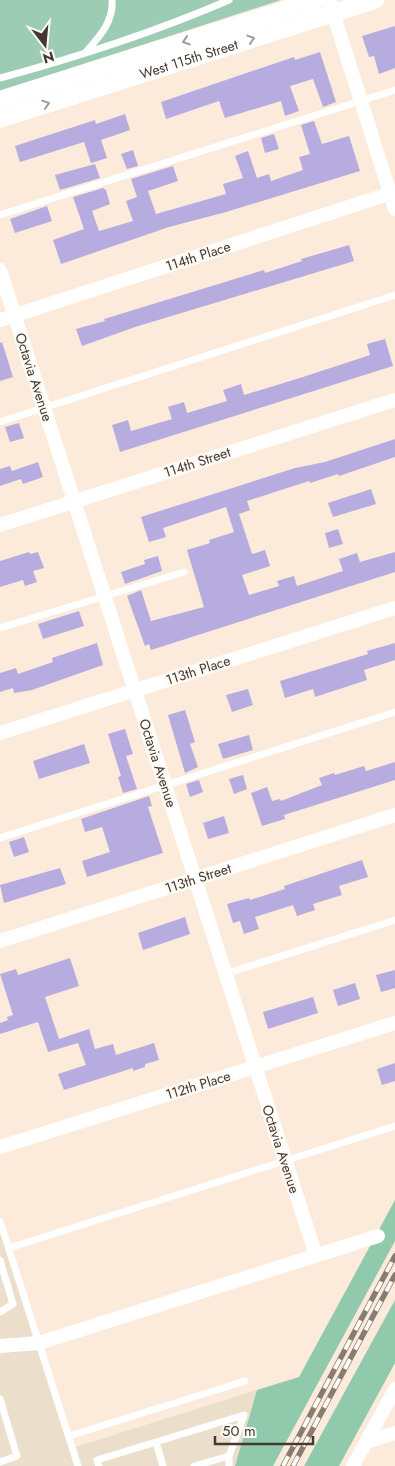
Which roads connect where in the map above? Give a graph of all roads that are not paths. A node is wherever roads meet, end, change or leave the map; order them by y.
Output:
1 (112, 0) edge
2 (229, 0) edge
3 (316, 0) edge
4 (375, 0) edge
5 (331, 7) edge
6 (85, 53) junction
7 (0, 78) edge
8 (395, 90) edge
9 (0, 100) edge
10 (360, 101) junction
11 (0, 119) edge
12 (393, 193) edge
13 (395, 209) edge
14 (0, 215) edge
15 (0, 270) edge
16 (395, 295) edge
17 (15, 316) junction
18 (0, 320) edge
19 (395, 400) edge
20 (44, 408) junction
21 (0, 422) edge
22 (74, 501) junction
23 (0, 525) edge
24 (184, 572) dead end
25 (105, 597) junction
26 (395, 608) edge
27 (0, 628) edge
28 (134, 690) junction
29 (395, 712) edge
30 (0, 733) edge
31 (165, 785) junction
32 (395, 815) edge
33 (0, 838) edge
34 (195, 879) junction
35 (395, 920) edge
36 (0, 941) edge
37 (225, 974) junction
38 (395, 1023) edge
39 (255, 1067) junction
40 (395, 1126) edge
41 (0, 1147) edge
42 (285, 1161) junction
43 (0, 1221) edge
44 (378, 1236) dead end
45 (9, 1248) junction
46 (316, 1256) junction
47 (0, 1260) edge
48 (0, 1312) edge
49 (39, 1343) junction
50 (0, 1346) edge
51 (245, 1381) dead end
52 (395, 1389) edge
53 (0, 1399) edge
54 (395, 1433) edge
55 (69, 1436) junction
56 (156, 1442) junction
57 (366, 1442) junction
58 (229, 1456) junction
59 (0, 1462) edge
60 (78, 1466) edge
61 (99, 1466) edge
62 (163, 1466) edge
63 (194, 1466) edge
64 (228, 1466) edge
65 (353, 1466) edge

1 - 6 lane
2 - 6 lane
3 -> 9 street, West 115th Street
4 - 5 street, West 115th Street
5 - 10 street
11 -> 5 street, West 115th Street
6 - 7 lane
8 - 10 lane
10 - 12 street
10 - 14 lane
12 - 13 street
12 - 17 street, 114th Place
15 - 17 street, Octavia Avenue
16 - 20 lane
17 - 18 street, 114th Place
17 - 20 street, Octavia Avenue
19 - 22 street, 114th Street
20 - 21 lane
20 - 22 street, Octavia Avenue
22 - 23 street, 114th Street
22 - 25 street, Octavia Avenue
24 - 25 lane
25 - 27 lane
25 - 28 street, Octavia Avenue
26 - 28 street, 113th Place
28 - 30 street, 113th Place
28 - 31 street, Octavia Avenue
29 - 31 lane
31 - 33 lane
31 - 34 street, Octavia Avenue
32 - 34 street, 113th Street
34 - 36 street, 113th Street
34 - 37 street, Octavia Avenue
35 - 37 lane
37 - 39 street, Octavia Avenue
38 - 39 street, 112th Place
39 - 41 street, 112th Place
39 - 42 street, Octavia Avenue
40 - 42 lane
42 - 45 lane
42 - 46 street, Octavia Avenue
43 - 45 lane
44 - 46 street
45 - 49 lane
46 - 49 street
47 - 48 lane
49 - 50 street
49 - 55 lane
51 - 55 lane
52 - 57 street
53 - 59 lane
54 - 57 street
55 - 60 lane
56 - 58 lane
56 - 61 lane
56 - 62 lane
57 - 65 street
58 - 63 lane
58 - 64 lane

